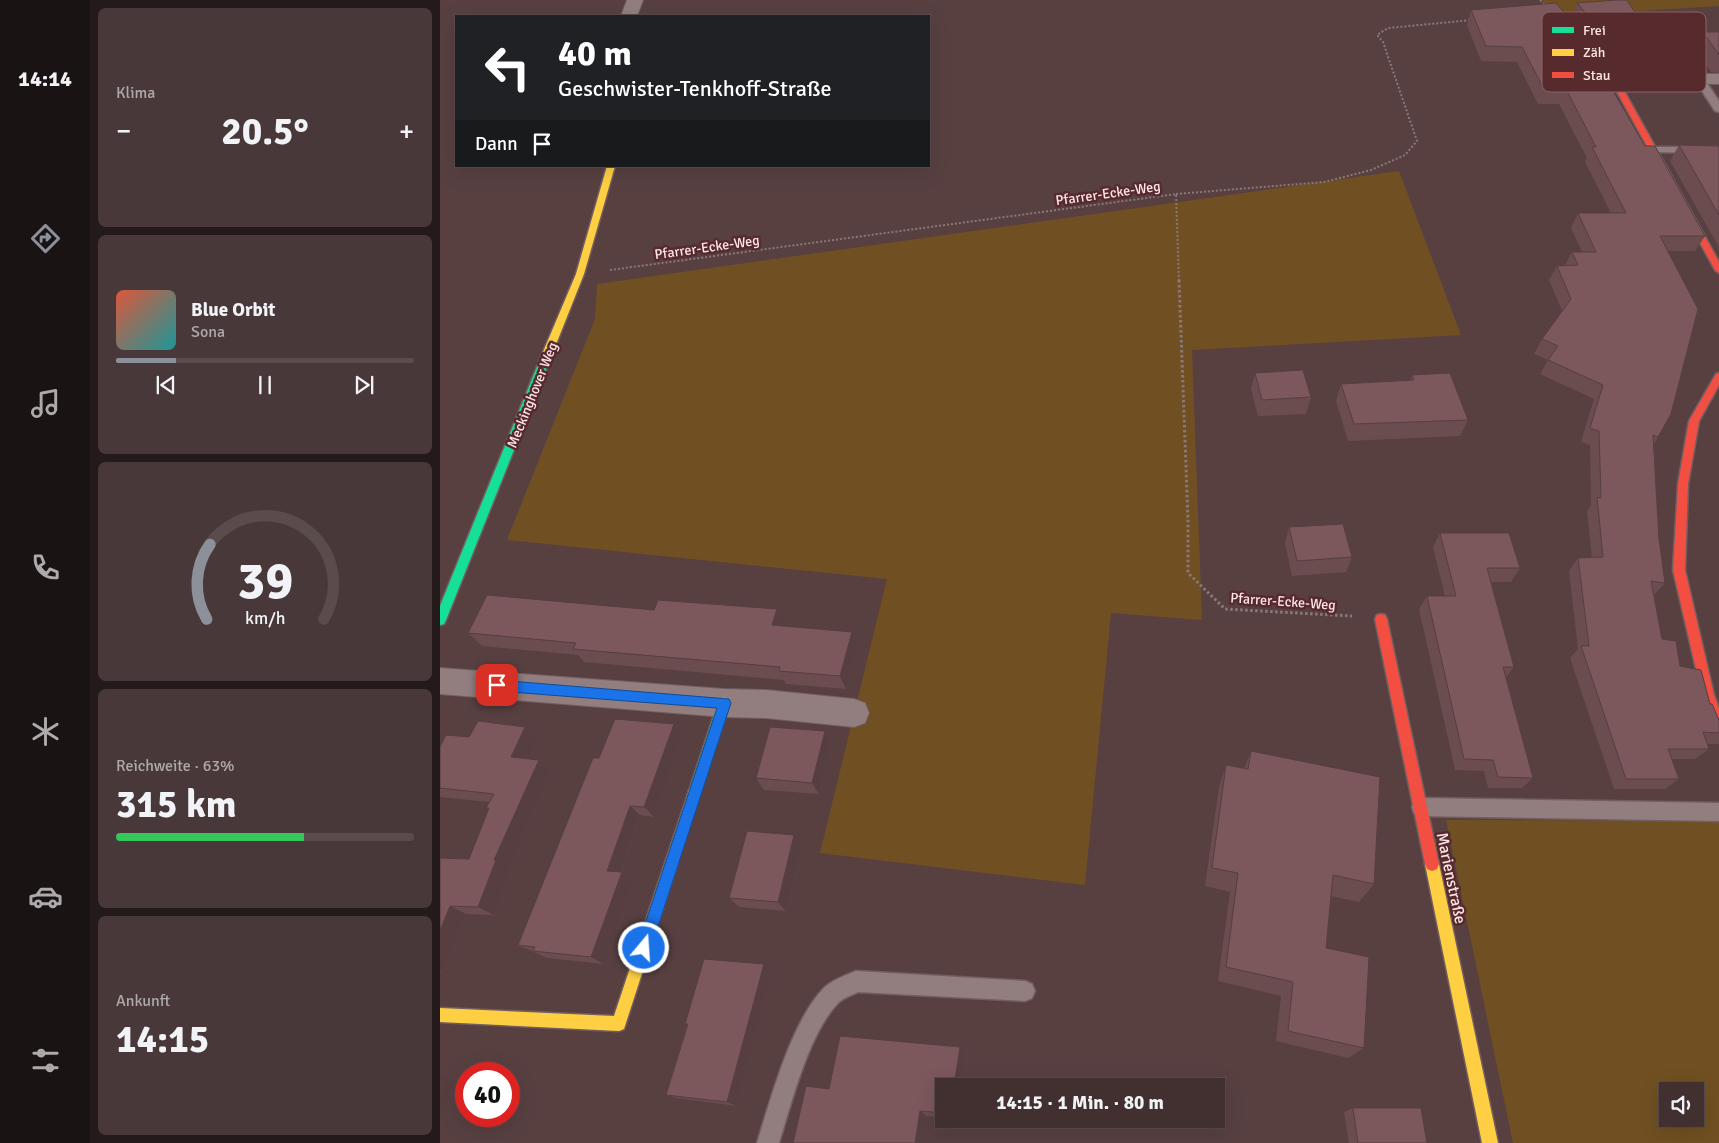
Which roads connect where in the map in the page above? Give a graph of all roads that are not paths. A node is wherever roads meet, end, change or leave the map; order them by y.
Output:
1 (636, 0) edge
2 (629, 15) edge
3 (1706, 79) edge
4 (1719, 79) edge
5 (1706, 90) edge
6 (1621, 92) edge
7 (1719, 110) edge
8 (1653, 150) junction
9 (1719, 150) edge
10 (611, 167) edge
11 (1719, 270) edge
12 (1719, 376) edge
13 (1382, 619) road end
14 (440, 620) edge
15 (440, 681) edge
16 (724, 703) junction
17 (854, 712) dead end
18 (1719, 725) edge
19 (1421, 807) junction
20 (1719, 812) edge
21 (1025, 991) dead end
22 (440, 1015) edge
23 (768, 1143) edge
24 (1490, 1143) edge

1 - 2 street
3 - 4 street
5 - 7 lane
6 - 8 street
8 - 9 lane
8 - 11 street
10 - 14 street, Meckinghover Weg
12 - 18 street
13 - 19 street, Marienstraße
15 - 16 street
16 - 17 street
16 - 22 street
19 - 20 lane
19 - 24 street, Marienstraße
21 - 23 lane

